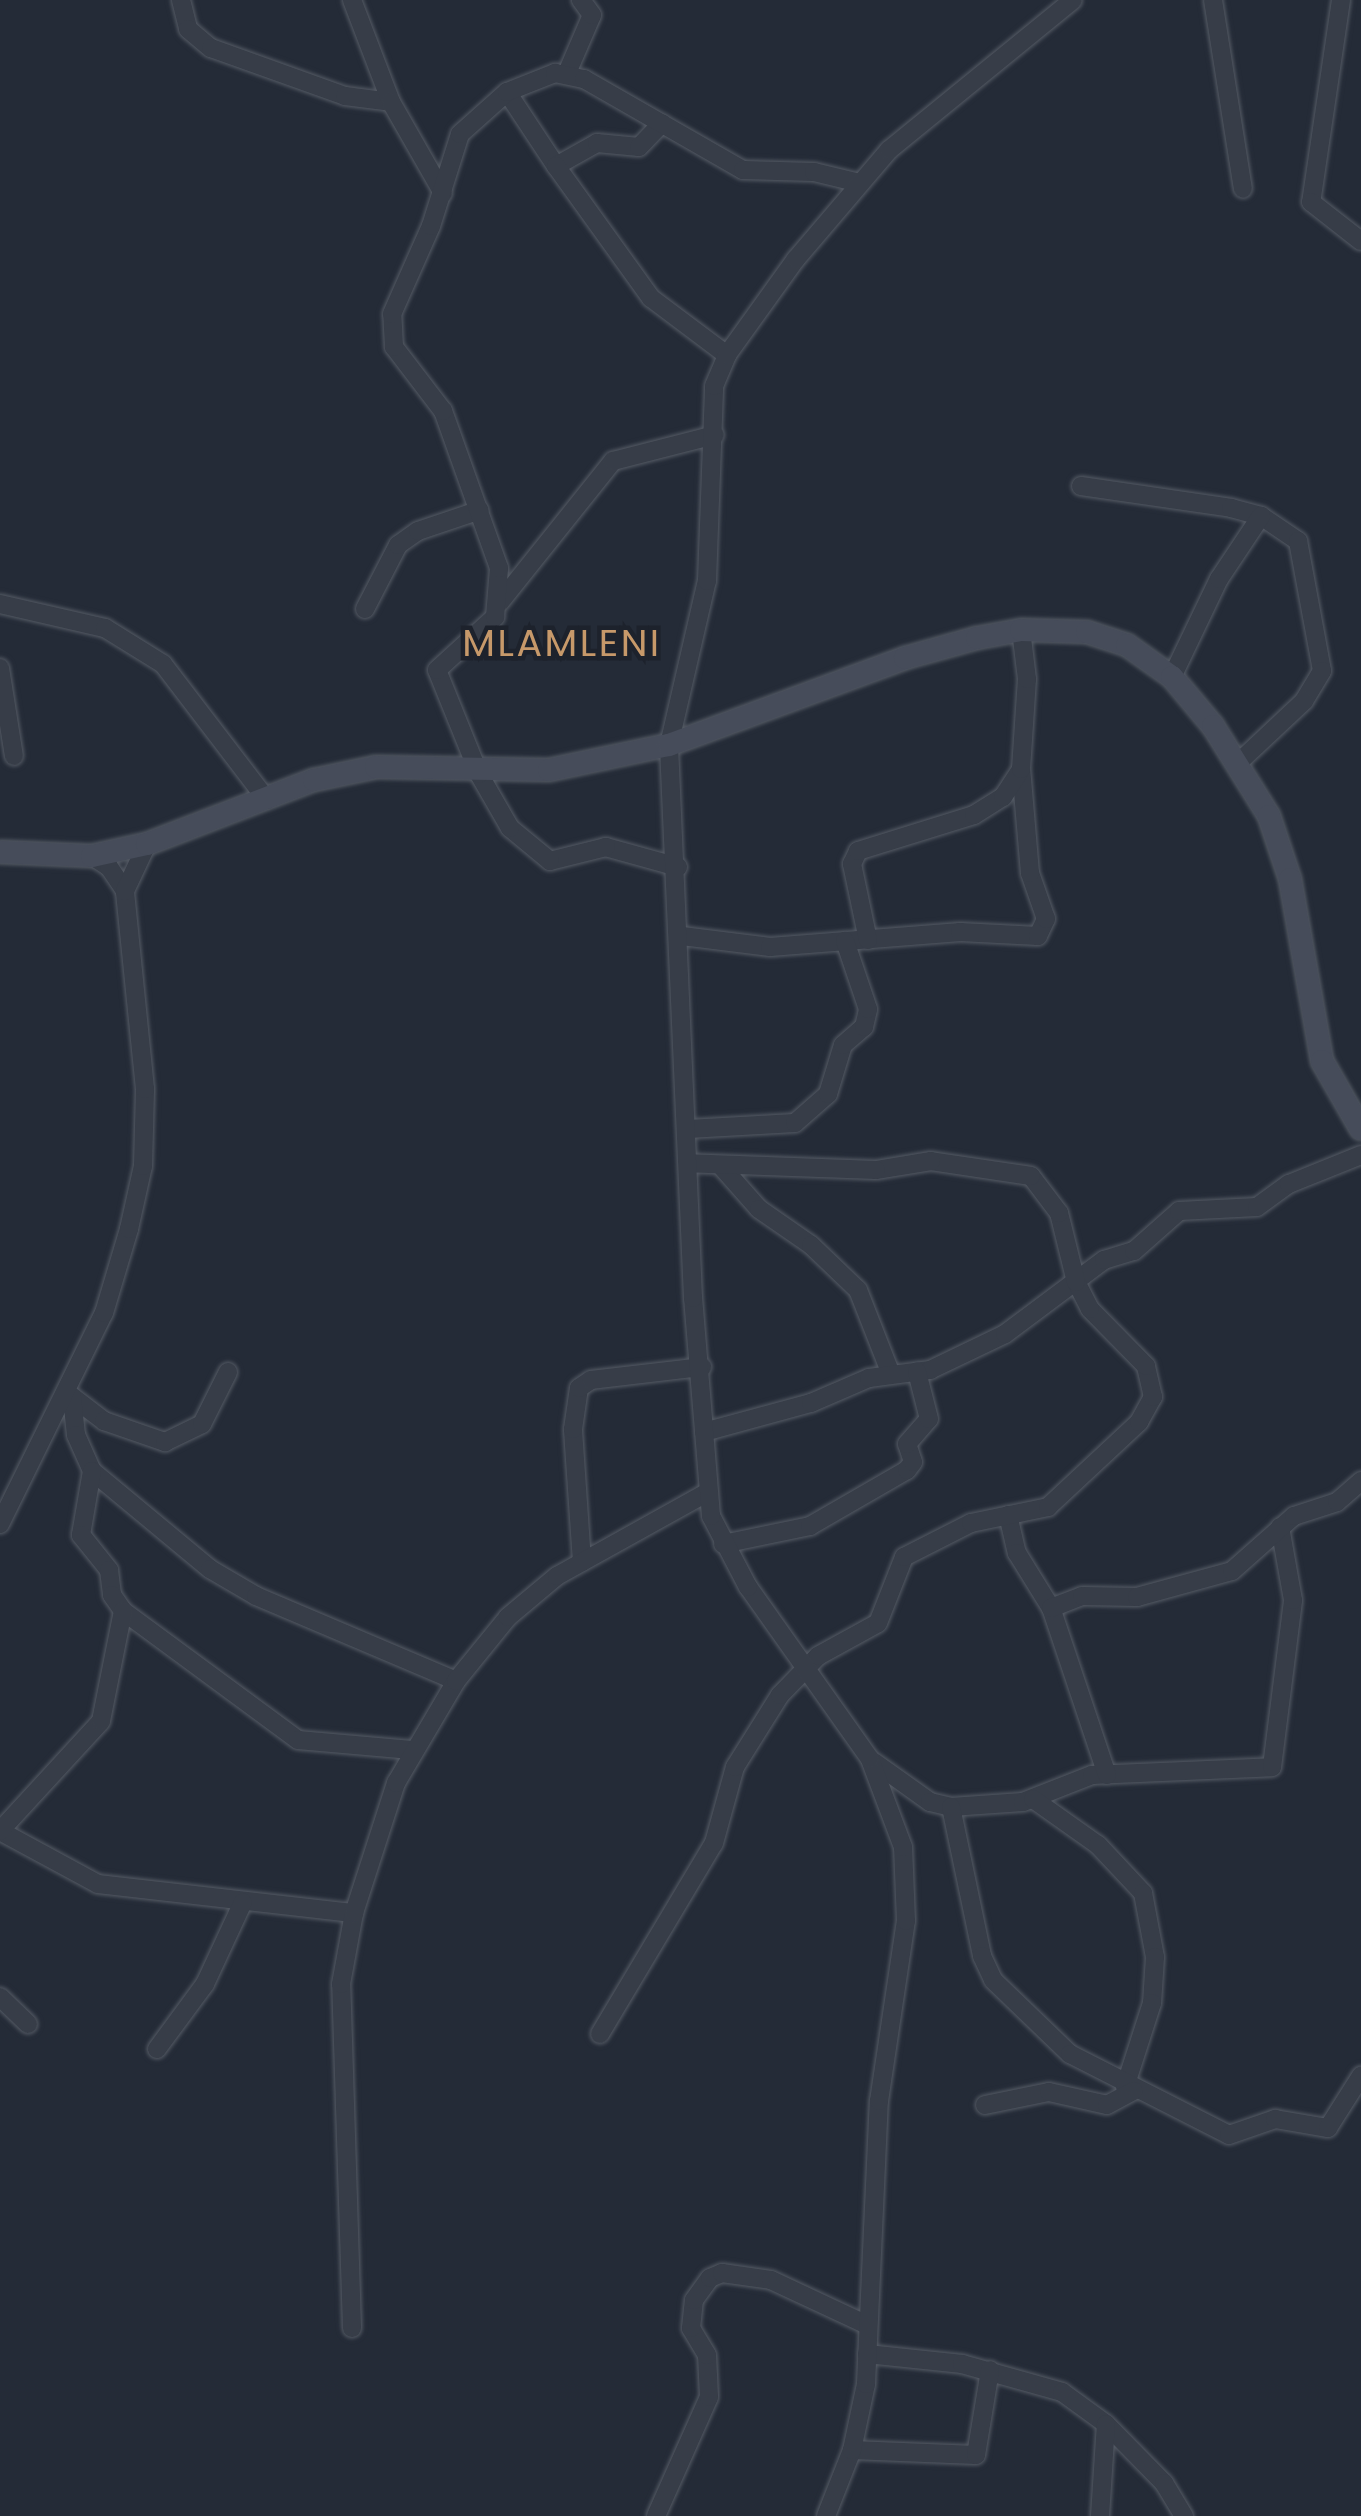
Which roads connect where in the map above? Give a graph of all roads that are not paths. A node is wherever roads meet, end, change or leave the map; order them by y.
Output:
1 (181, 0) edge
2 (352, 0) edge
3 (581, 0) edge
4 (1073, 0) edge
5 (1213, 0) edge
6 (1341, 0) edge
7 (566, 72) junction
8 (507, 92) junction
9 (391, 102) junction
10 (662, 123) junction
11 (556, 166) junction
12 (860, 183) junction
13 (1242, 189) dead end
14 (442, 193) junction
15 (1361, 240) edge
16 (727, 355) junction
17 (715, 435) junction
18 (1081, 486) dead end
19 (480, 510) junction
20 (1260, 516) junction
21 (500, 602) junction
22 (0, 604) edge
23 (365, 609) dead end
24 (1021, 630) junction
25 (0, 668) edge
26 (1172, 677) junction
27 (669, 746) junction
28 (14, 756) dead end
29 (1238, 763) junction
30 (1020, 769) junction
31 (479, 774) junction
32 (267, 800) junction
33 (147, 844) junction
34 (0, 852) edge
35 (92, 856) junction
36 (678, 868) junction
37 (125, 891) junction
38 (682, 936) junction
39 (868, 940) junction
40 (845, 941) junction
41 (688, 1129) junction
42 (1361, 1129) edge
43 (1361, 1155) edge
44 (689, 1164) junction
45 (722, 1166) junction
46 (1076, 1282) junction
47 (702, 1367) junction
48 (228, 1372) dead end
49 (917, 1372) junction
50 (891, 1374) junction
51 (69, 1394) junction
52 (704, 1432) junction
53 (92, 1471) junction
54 (1361, 1482) edge
55 (706, 1493) junction
56 (1008, 1515) junction
57 (0, 1524) edge
58 (1280, 1526) junction
59 (723, 1544) junction
60 (582, 1562) junction
61 (1051, 1608) junction
62 (123, 1611) junction
63 (804, 1671) junction
64 (456, 1680) junction
65 (412, 1750) junction
66 (870, 1759) junction
67 (1107, 1775) junction
68 (1033, 1799) junction
69 (952, 1808) junction
70 (0, 1831) edge
71 (243, 1902) junction
72 (354, 1913) junction
73 (0, 1997) edge
74 (28, 2024) dead end
75 (600, 2034) dead end
76 (157, 2048) dead end
77 (1361, 2076) edge
78 (1129, 2089) junction
79 (985, 2105) dead end
80 (867, 2326) junction
81 (352, 2328) dead end
82 (867, 2354) junction
83 (990, 2370) junction
84 (1106, 2424) junction
85 (852, 2450) junction
86 (656, 2516) edge
87 (826, 2516) edge
88 (1100, 2516) edge
89 (1184, 2516) edge

1 - 9 street
2 - 9 street
3 - 7 street
4 - 12 street
5 - 13 street
6 - 15 street
7 - 8 street
7 - 10 street
8 - 11 street
8 - 14 street
9 - 14 street
10 - 11 street
10 - 12 street
11 - 16 street
12 - 16 street
14 - 19 street
16 - 17 street
17 - 21 street
17 - 27 street
18 - 20 street
19 - 21 street
19 - 23 street
20 - 26 street
20 - 29 street
21 - 31 street
22 - 32 street
24 - 26 main road
24 - 27 main road
24 - 30 street
25 - 28 street
26 - 29 main road
27 - 31 main road
27 - 36 street
29 - 42 main road
30 - 39 street
30 - 39 street
31 - 32 main road
31 - 36 street
32 - 33 main road
33 - 35 main road
33 - 37 street
34 - 35 main road
35 - 37 street
36 - 38 street
37 - 51 street
38 - 40 street
38 - 41 street
39 - 40 street
40 - 41 street
41 - 44 street
43 - 46 street
44 - 45 street
44 - 47 street
45 - 46 street
45 - 50 street
46 - 49 street
46 - 56 street
47 - 52 street
47 - 60 street
48 - 51 street
49 - 50 street
49 - 59 street
50 - 52 street
51 - 53 street
51 - 57 street
52 - 55 street
53 - 62 street
53 - 64 street
54 - 58 street
55 - 59 street
55 - 60 street
56 - 61 street
56 - 63 street
58 - 61 street
58 - 67 street
59 - 63 street
60 - 64 street
61 - 67 street
62 - 65 street
62 - 70 street
63 - 66 street
63 - 75 street
64 - 65 street
65 - 72 street
66 - 69 street
66 - 80 street
67 - 68 street
68 - 69 street
68 - 78 street
69 - 78 street
70 - 71 street
71 - 72 street
71 - 76 street
72 - 81 street
73 - 74 street
77 - 78 street
78 - 79 street
80 - 82 street
80 - 86 street
82 - 83 street
82 - 85 street
83 - 84 street
83 - 85 street
84 - 88 street
84 - 89 street
85 - 87 street

